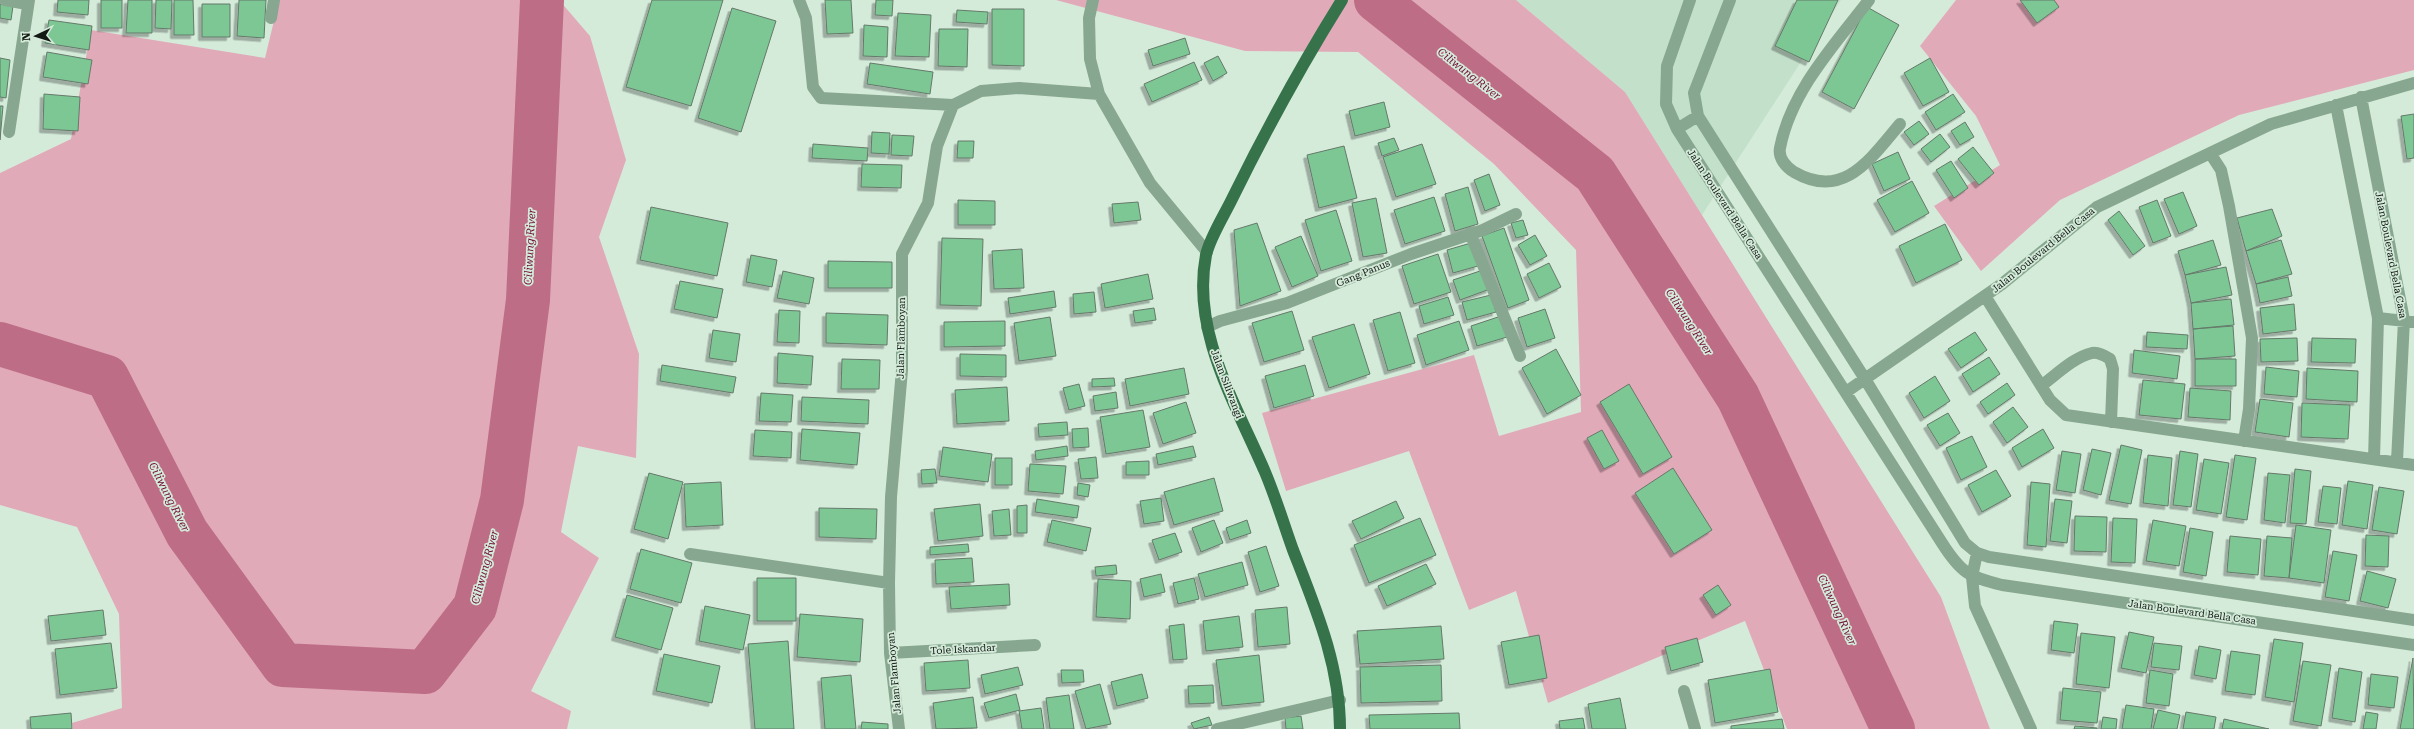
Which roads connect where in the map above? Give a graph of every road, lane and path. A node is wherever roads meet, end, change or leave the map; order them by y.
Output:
1 (5, 0) edge
2 (274, 0) edge
3 (799, 0) edge
4 (1093, 0) edge
5 (1342, 0) edge
6 (1690, 0) edge
7 (1730, 0) edge
8 (1869, 0) edge
9 (28, 2) edge
10 (271, 18) dead end
11 (2414, 83) edge
12 (1099, 94) junction
13 (2361, 98) junction
14 (953, 105) junction
15 (2336, 105) junction
16 (1698, 116) junction
17 (1900, 124) dead end
18 (1677, 129) junction
19 (9, 132) dead end
20 (2210, 153) junction
21 (1516, 214) dead end
22 (1470, 233) junction
23 (1207, 252) junction
24 (1985, 296) junction
25 (2378, 318) junction
26 (2409, 321) edge
27 (1207, 327) junction
28 (1520, 356) dead end
29 (1865, 379) junction
30 (2041, 386) junction
31 (1846, 392) junction
32 (2111, 422) junction
33 (2244, 441) junction
34 (2374, 459) junction
35 (2397, 461) junction
36 (2414, 465) edge
37 (1977, 553) junction
38 (690, 554) dead end
39 (1972, 577) junction
40 (889, 583) junction
41 (2414, 620) edge
42 (2414, 644) edge
43 (1035, 645) dead end
44 (890, 653) junction
45 (1684, 691) dead end
46 (1340, 700) junction
47 (899, 729) edge
48 (1218, 729) edge
49 (1340, 729) edge
50 (1695, 729) edge
51 (2031, 729) edge

1 - 9 street
2 - 10 street
3 - 14 street
4 - 12 street
5 - 23 main road, Jalan Siliwangi
6 - 18 street, Jalan Boulevard Bella Casa
7 - 16 street
8 - 17 street
9 - 19 street
11 - 13 street, Jalan Boulevard Bella Casa
12 - 14 street
12 - 23 street
13 - 15 street, Jalan Boulevard Bella Casa
13 - 26 street, Jalan Boulevard Bella Casa
14 - 40 street, Jalan Flamboyan
15 - 20 street, Jalan Boulevard Bella Casa
15 - 25 street
16 - 18 street
16 - 29 street
18 - 31 street, Jalan Boulevard Bella Casa
20 - 24 street, Jalan Boulevard Bella Casa
20 - 33 street
21 - 22 street, Gang Panus
22 - 27 street, Gang Panus
22 - 28 street
23 - 27 main road, Jalan Siliwangi
24 - 29 street, Jalan Boulevard Bella Casa
24 - 30 street, Jalan Boulevard Bella Casa
25 - 26 street
25 - 34 street
26 - 35 street, Jalan Boulevard Bella Casa
27 - 46 main road, Jalan Siliwangi
29 - 31 street, Jalan Boulevard Bella Casa
29 - 37 street
30 - 32 street, Jalan Boulevard Bella Casa
30 - 32 street
31 - 39 street, Jalan Boulevard Bella Casa
32 - 33 street, Jalan Boulevard Bella Casa
33 - 34 street, Jalan Boulevard Bella Casa
34 - 35 street, Jalan Boulevard Bella Casa
35 - 36 street, Jalan Boulevard Bella Casa
37 - 39 street
37 - 41 street
38 - 40 street
39 - 42 street, Jalan Boulevard Bella Casa
39 - 51 street
40 - 44 street, Jalan Flamboyan
43 - 44 street, Tole Iskandar
44 - 47 street, Jalan Flamboyan
45 - 50 street
46 - 48 street
46 - 49 main road, Jalan Siliwangi

